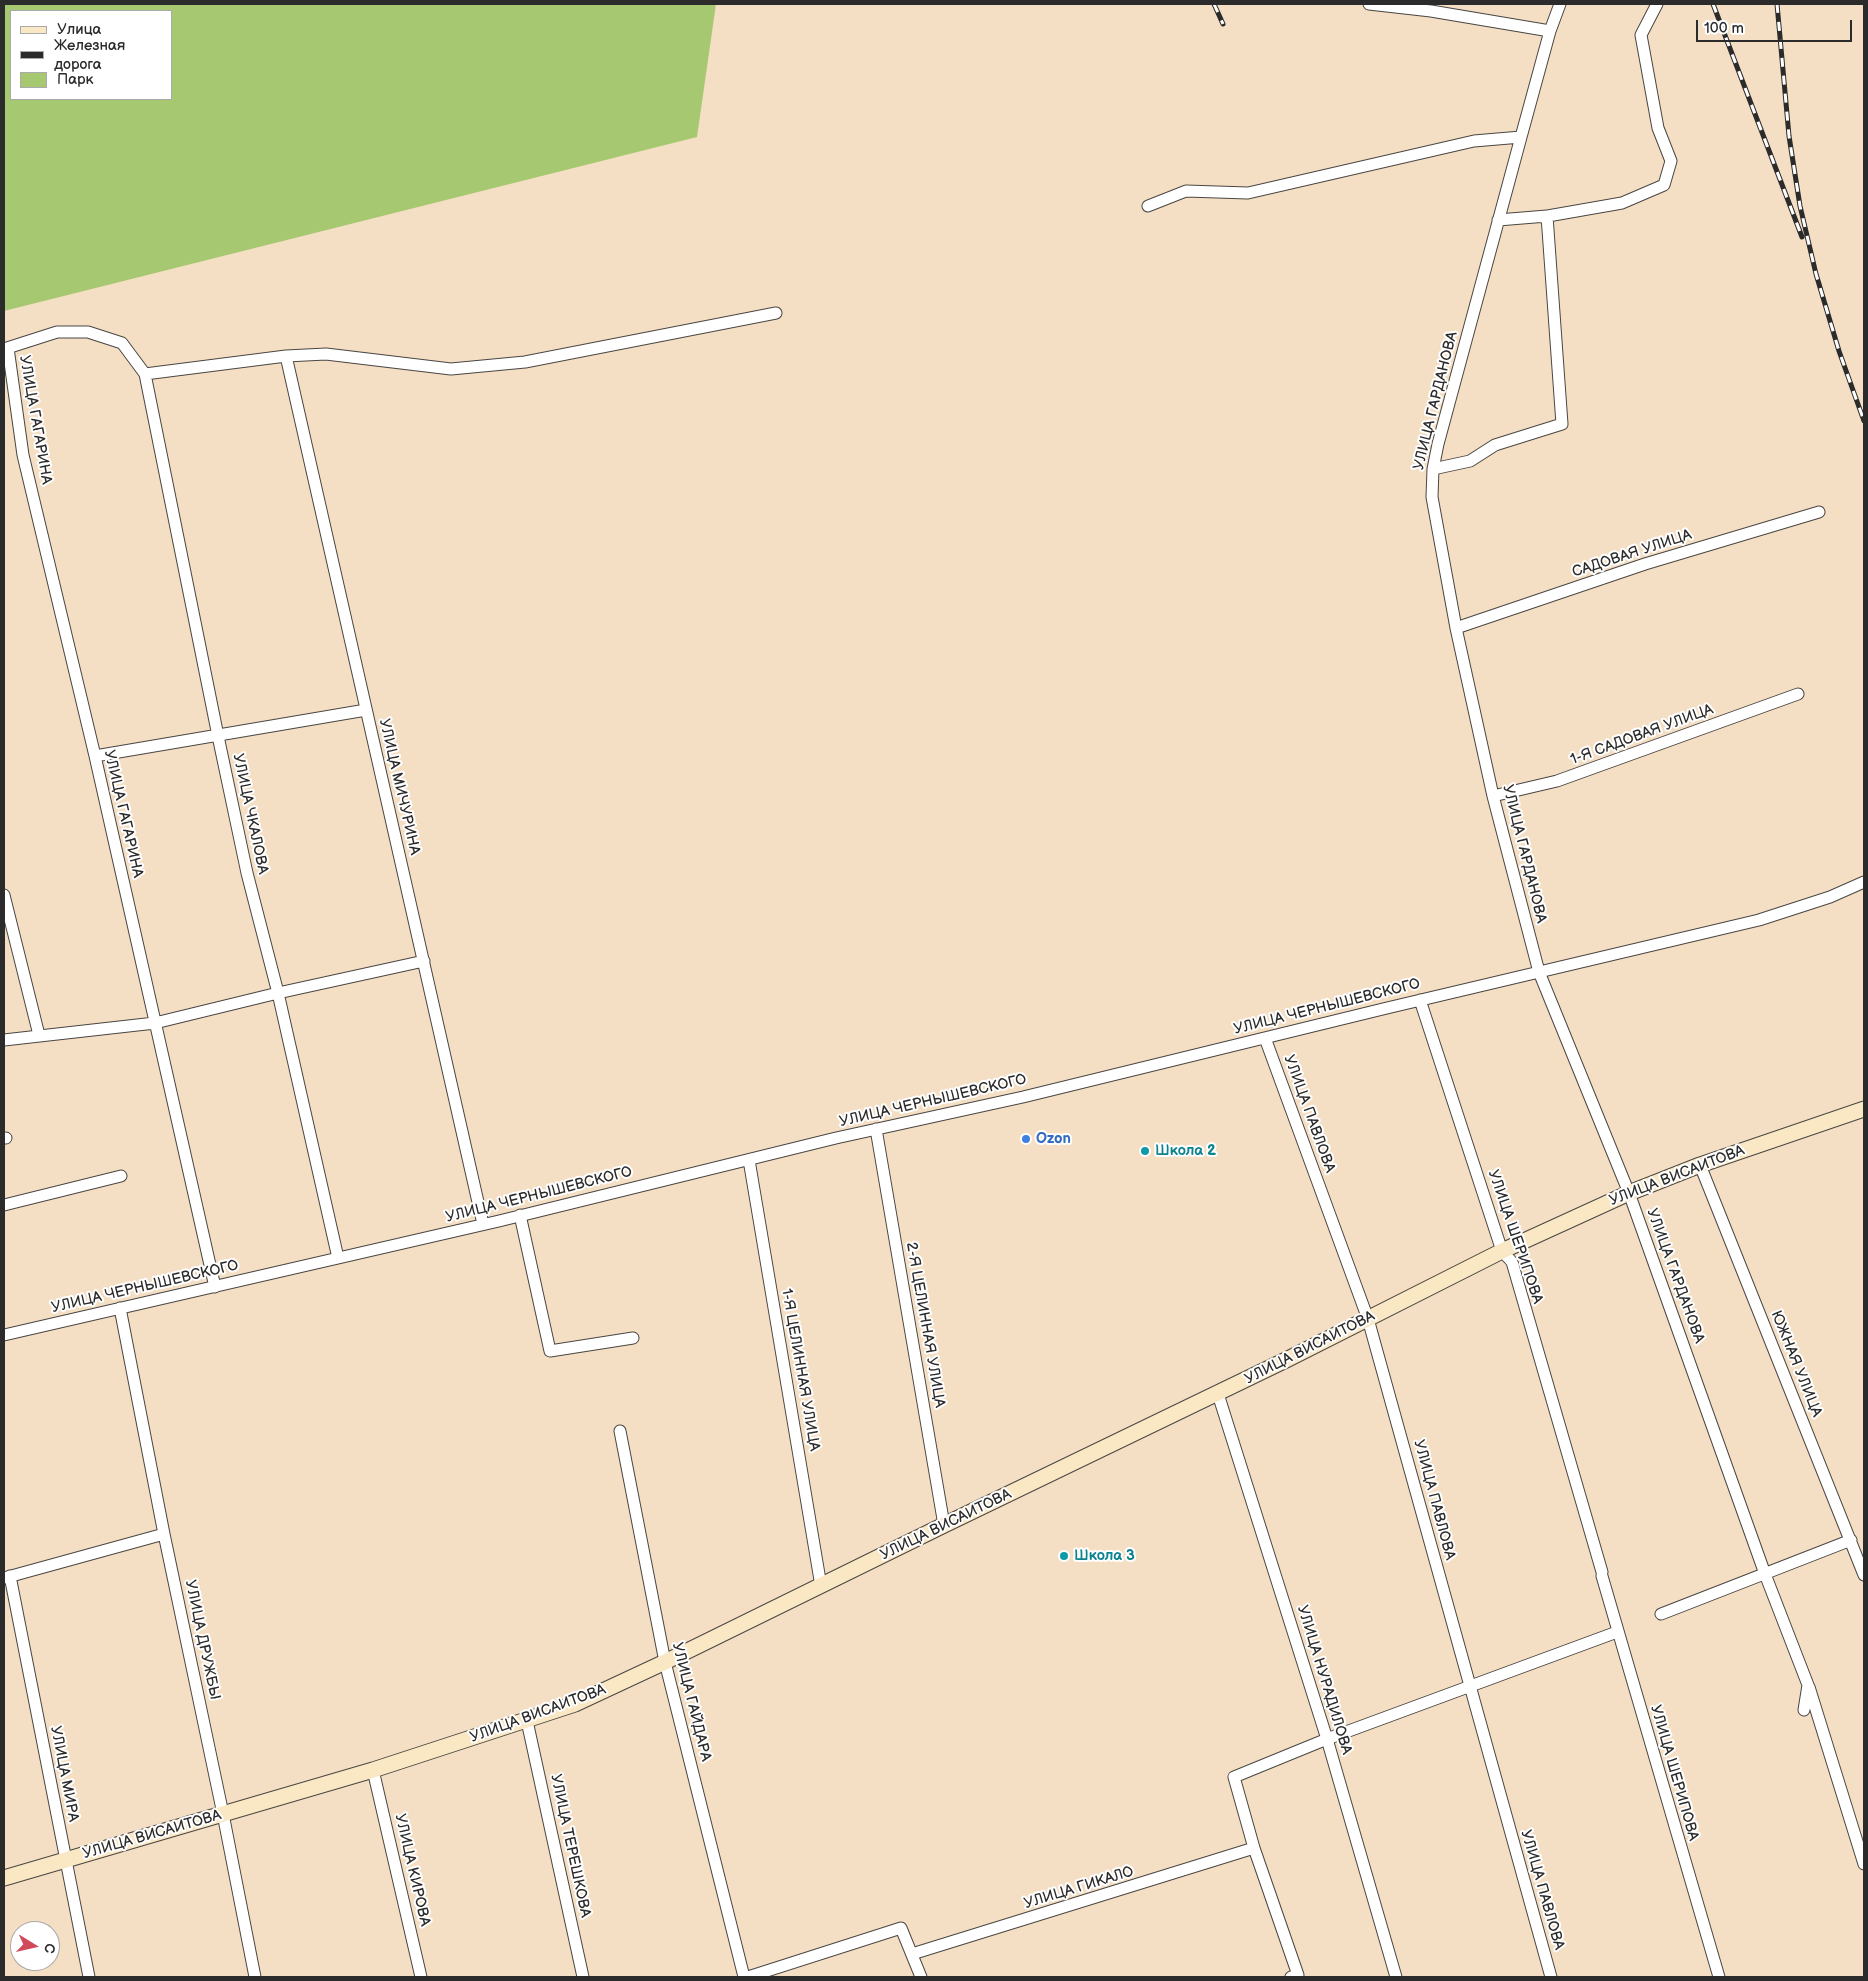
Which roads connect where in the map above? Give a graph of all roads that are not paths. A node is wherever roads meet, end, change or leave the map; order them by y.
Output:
1 (1369, 4) edge
2 (1560, 4) edge
3 (1657, 4) edge
4 (1431, 7) edge
5 (1550, 31) junction
6 (1521, 137) junction
7 (1148, 206) dead end
8 (1542, 217) junction
9 (1498, 220) junction
10 (776, 313) dead end
11 (6, 348) edge
12 (286, 356) junction
13 (145, 374) junction
14 (1433, 469) junction
15 (1819, 512) dead end
16 (1456, 628) junction
17 (1798, 694) dead end
18 (366, 710) junction
19 (218, 736) junction
20 (95, 756) junction
21 (1494, 796) junction
22 (1864, 882) edge
23 (4, 901) edge
24 (424, 961) junction
25 (1540, 972) junction
26 (278, 993) junction
27 (1420, 1000) junction
28 (155, 1023) junction
29 (39, 1035) junction
30 (1265, 1038) junction
31 (4, 1040) edge
32 (1864, 1109) edge
33 (876, 1129) junction
34 (749, 1160) junction
35 (1700, 1165) junction
36 (121, 1176) dead end
37 (1629, 1193) junction
38 (4, 1205) edge
39 (520, 1215) junction
40 (482, 1224) junction
41 (1502, 1251) junction
42 (338, 1258) junction
43 (215, 1286) junction
44 (120, 1308) junction
45 (1368, 1319) junction
46 (4, 1335) edge
47 (633, 1338) dead end
48 (1218, 1394) junction
49 (620, 1431) dead end
50 (944, 1525) junction
51 (164, 1534) junction
52 (1851, 1540) junction
53 (1765, 1574) junction
54 (1864, 1575) edge
55 (7, 1577) edge
56 (821, 1586) junction
57 (1661, 1614) dead end
58 (1617, 1632) junction
59 (665, 1662) junction
60 (1808, 1685) junction
61 (1470, 1688) junction
62 (1804, 1710) dead end
63 (527, 1721) junction
64 (1327, 1739) junction
65 (373, 1770) junction
66 (224, 1814) junction
67 (1254, 1848) junction
68 (66, 1860) junction
69 (1864, 1864) edge
70 (4, 1878) edge
71 (912, 1954) junction
72 (89, 1977) edge
73 (255, 1977) edge
74 (421, 1977) edge
75 (583, 1977) edge
76 (744, 1977) edge
77 (748, 1977) edge
78 (921, 1977) edge
79 (1291, 1977) edge
80 (1396, 1977) edge
81 (1552, 1977) edge
82 (1719, 1977) edge

1 - 4 street
2 - 5 street, УЛИЦА ГАРДАНОВА
3 - 8 street
4 - 5 street
5 - 6 street, УЛИЦА ГАРДАНОВА
6 - 7 street
6 - 9 street, УЛИЦА ГАРДАНОВА
8 - 9 street
8 - 14 street
9 - 14 street, УЛИЦА ГАРДАНОВА
10 - 12 street
11 - 13 street
11 - 20 street, УЛИЦА ГАГАРИНА
12 - 13 street
12 - 18 street, УЛИЦА МИЧУРИНА
13 - 19 street, УЛИЦА ЧКАЛОВА
14 - 16 street, УЛИЦА ГАРДАНОВА
15 - 16 street, САДОВАЯ УЛИЦА
16 - 21 street, УЛИЦА ГАРДАНОВА
17 - 21 street, 1-Я САДОВАЯ УЛИЦА
18 - 19 street
18 - 24 street, УЛИЦА МИЧУРИНА
19 - 20 street
19 - 26 street, УЛИЦА ЧКАЛОВА
20 - 28 street, УЛИЦА ГАГАРИНА
21 - 25 street, УЛИЦА ГАРДАНОВА
22 - 25 street, УЛИЦА ЧЕРНЫШЕВСКОГО
23 - 29 street
24 - 26 street
24 - 40 street, УЛИЦА МИЧУРИНА
25 - 27 street, УЛИЦА ЧЕРНЫШЕВСКОГО
25 - 37 street, УЛИЦА ГАРДАНОВА
26 - 28 street
26 - 42 street, УЛИЦА ЧКАЛОВА
27 - 30 street, УЛИЦА ЧЕРНЫШЕВСКОГО
27 - 41 street, УЛИЦА ШЕРИПОВА
28 - 29 street
28 - 43 street, УЛИЦА ГАГАРИНА
29 - 31 street
30 - 33 street, УЛИЦА ЧЕРНЫШЕВСКОГО
30 - 45 street, УЛИЦА ПАВЛОВА
32 - 35 street, УЛИЦА ВИСАИТОВА
33 - 34 street, УЛИЦА ЧЕРНЫШЕВСКОГО
33 - 50 street, 2-Я ЦЕЛИННАЯ УЛИЦА
34 - 39 street, УЛИЦА ЧЕРНЫШЕВСКОГО
34 - 56 street, 1-Я ЦЕЛИННАЯ УЛИЦА
35 - 37 street, УЛИЦА ВИСАИТОВА
35 - 52 street, ЮЖНАЯ УЛИЦА
36 - 38 street
37 - 41 street, УЛИЦА ВИСАИТОВА
37 - 53 street, УЛИЦА ГАРДАНОВА
39 - 40 street, УЛИЦА ЧЕРНЫШЕВСКОГО
39 - 47 street
40 - 42 street, УЛИЦА ЧЕРНЫШЕВСКОГО
41 - 45 street, УЛИЦА ВИСАИТОВА
41 - 58 street, УЛИЦА ШЕРИПОВА
42 - 43 street, УЛИЦА ЧЕРНЫШЕВСКОГО
43 - 44 street, УЛИЦА ЧЕРНЫШЕВСКОГО
44 - 46 street, УЛИЦА ЧЕРНЫШЕВСКОГО
44 - 51 street, УЛИЦА ДРУЖБЫ
45 - 48 street, УЛИЦА ВИСАИТОВА
45 - 61 street, УЛИЦА ПАВЛОВА
48 - 50 street, УЛИЦА ВИСАИТОВА
48 - 64 street, УЛИЦА НУРАДИЛОВА
49 - 59 street, УЛИЦА ГАЙДАРА
50 - 56 street, УЛИЦА ВИСАИТОВА
51 - 55 street
51 - 66 street, УЛИЦА ДРУЖБЫ
52 - 53 street
52 - 54 street, ЮЖНАЯ УЛИЦА
53 - 57 street
53 - 60 street, УЛИЦА ГАРДАНОВА
55 - 68 street, УЛИЦА МИРА
56 - 59 street, УЛИЦА ВИСАИТОВА
58 - 61 street
58 - 82 street, УЛИЦА ШЕРИПОВА
59 - 63 street, УЛИЦА ВИСАИТОВА
59 - 76 street, УЛИЦА ГАЙДАРА
60 - 62 street
60 - 69 street, УЛИЦА ГАРДАНОВА
61 - 64 street
61 - 81 street, УЛИЦА ПАВЛОВА
63 - 65 street, УЛИЦА ВИСАИТОВА
63 - 75 street, УЛИЦА ТЕРЕШКОВА
64 - 67 street
64 - 80 street, УЛИЦА НУРАДИЛОВА
65 - 66 street, УЛИЦА ВИСАИТОВА
65 - 74 street, УЛИЦА КИРОВА
66 - 68 street, УЛИЦА ВИСАИТОВА
66 - 73 street, УЛИЦА ДРУЖБЫ
67 - 71 street, УЛИЦА ГИКАЛО
67 - 79 street
68 - 70 street, УЛИЦА ВИСАИТОВА
68 - 72 street, УЛИЦА МИРА
71 - 77 street
71 - 78 street

